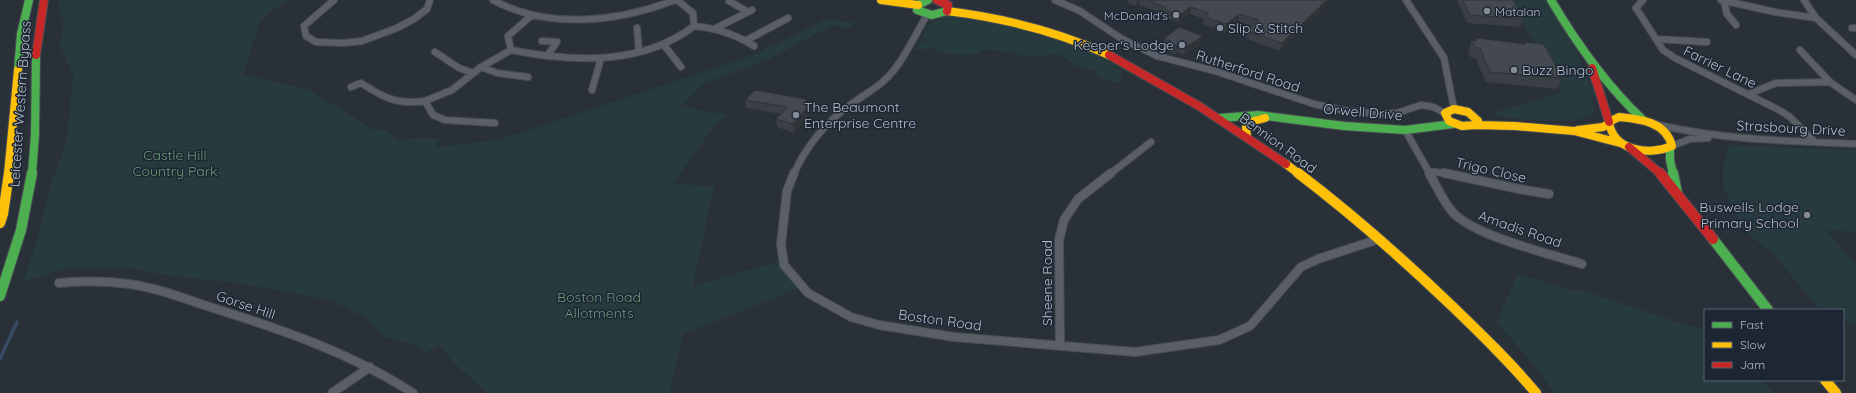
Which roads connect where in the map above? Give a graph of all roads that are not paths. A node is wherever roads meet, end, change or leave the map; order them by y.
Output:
1 (29, 0) edge
2 (44, 0) edge
3 (334, 0) edge
4 (430, 0) edge
5 (676, 0) edge
6 (881, 0) edge
7 (928, 0) edge
8 (941, 0) edge
9 (1055, 0) edge
10 (1406, 0) edge
11 (1551, 0) edge
12 (1643, 0) edge
13 (1722, 0) edge
14 (1804, 0) edge
15 (496, 1) edge
16 (729, 2) dead end
17 (918, 5) junction
18 (947, 11) junction
19 (532, 15) junction
20 (927, 15) junction
21 (788, 18) dead end
22 (1816, 18) junction
23 (1736, 24) dead end
24 (694, 26) junction
25 (637, 28) dead end
26 (716, 28) junction
27 (1656, 39) junction
28 (747, 40) junction
29 (542, 41) dead end
30 (1707, 42) dead end
31 (664, 45) junction
32 (754, 46) dead end
33 (511, 50) junction
34 (1800, 50) dead end
35 (435, 52) dead end
36 (639, 52) junction
37 (1856, 55) edge
38 (546, 56) junction
39 (601, 58) junction
40 (1591, 66) junction
41 (481, 67) junction
42 (681, 67) dead end
43 (473, 74) junction
44 (528, 77) dead end
45 (1830, 82) junction
46 (351, 87) dead end
47 (592, 90) dead end
48 (1749, 94) junction
49 (1856, 100) edge
50 (425, 101) junction
51 (1454, 109) junction
52 (1445, 114) junction
53 (1270, 116) junction
54 (1220, 118) junction
55 (1476, 121) junction
56 (1647, 122) junction
57 (495, 123) dead end
58 (1608, 123) junction
59 (1453, 124) junction
60 (1405, 130) junction
61 (1574, 131) junction
62 (1247, 137) junction
63 (1724, 137) junction
64 (1814, 141) junction
65 (1151, 142) dead end
66 (1856, 144) edge
67 (1626, 145) junction
68 (1671, 147) junction
69 (1428, 172) junction
70 (1677, 193) junction
71 (1549, 194) dead end
72 (0, 223) edge
73 (1379, 239) junction
74 (1582, 264) dead end
75 (59, 283) dead end
76 (0, 296) edge
77 (1767, 309) edge
78 (1060, 345) junction
79 (370, 367) junction
80 (1826, 381) edge
81 (332, 393) edge
82 (413, 393) edge
83 (1536, 393) edge
84 (1836, 393) edge

1 - 72 main road, Leicester Western Bypass
2 - 76 main road, Leicester Western Bypass
3 - 4 street
5 - 19 street
5 - 24 street
6 - 17 main road
7 - 17 main road
8 - 18 main road
9 - 52 street, Rutherford Road
10 - 51 street
11 - 40 main road
12 - 27 street, Farrier Lane
13 - 22 street
13 - 23 street
14 - 22 street
15 - 19 street
16 - 26 street
17 - 20 main road
18 - 20 main road, Bennion Road
18 - 54 main road, Bennion Road
19 - 33 street
20 - 78 street, Boston Road
21 - 28 street
22 - 37 street
24 - 26 street
24 - 31 street
25 - 36 street
26 - 28 street
27 - 30 street
27 - 48 street, Farrier Lane
28 - 32 street
29 - 38 street
31 - 36 street
31 - 42 street
33 - 38 street
33 - 41 street
34 - 45 street
35 - 43 street
36 - 39 street
38 - 39 street
39 - 47 street
40 - 56 main road
40 - 58 main road
41 - 43 street
41 - 44 street
43 - 50 street
45 - 48 street
45 - 49 street
46 - 50 street
48 - 64 street, Farrier Lane
50 - 57 street
51 - 52 main road
51 - 55 main road
52 - 59 main road
53 - 54 main road, Orwell Drive
53 - 60 main road, Orwell Drive
53 - 62 main road, Orwell Drive
54 - 62 main road, Bennion Road
55 - 59 main road, Orwell Drive
55 - 61 main road
56 - 58 main road
56 - 63 street, Strasbourg Drive
56 - 68 main road
58 - 61 main road
58 - 67 main road
59 - 60 main road, Orwell Drive
60 - 69 street, Amadis Road
61 - 67 main road
62 - 73 main road, Bennion Road
63 - 64 street, Strasbourg Drive
63 - 68 street, Strasbourg Drive
64 - 66 street, Strasbourg Drive
65 - 78 street, Sheene Road
67 - 68 main road
67 - 70 main road
68 - 70 main road
69 - 71 street, Trigo Close
69 - 74 street, Amadis Road
70 - 77 main road
73 - 78 street, Boston Road
73 - 83 main road, Bennion Road
75 - 79 street, Gorse Hill
79 - 81 street
79 - 82 street, Gorse Hill
80 - 84 main road

